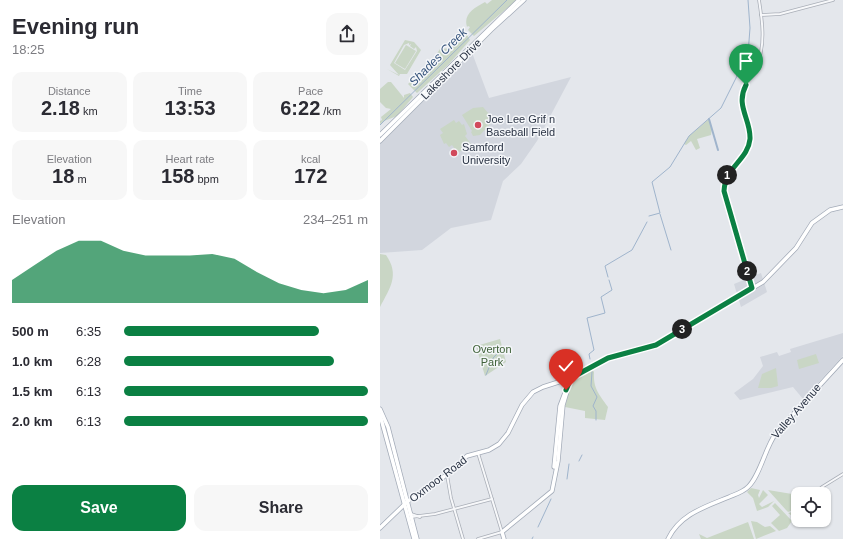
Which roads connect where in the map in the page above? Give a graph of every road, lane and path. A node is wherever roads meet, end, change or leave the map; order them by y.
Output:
1 (519, 0) edge
2 (524, 0) edge
3 (759, 0) edge
4 (833, 0) edge
5 (761, 15) junction
6 (380, 136) edge
7 (380, 141) edge
8 (843, 207) edge
9 (752, 288) junction
10 (843, 360) edge
11 (571, 378) junction
12 (563, 380) junction
13 (568, 386) junction
14 (380, 409) edge
15 (380, 415) edge
16 (478, 452) junction
17 (446, 474) junction
18 (843, 474) edge
19 (822, 487) edge
20 (492, 499) junction
21 (407, 503) junction
22 (400, 509) junction
23 (407, 509) junction
24 (454, 509) junction
25 (411, 516) junction
26 (380, 528) edge
27 (502, 532) junction
28 (414, 539) edge
29 (417, 539) edge
30 (462, 539) edge
31 (478, 539) edge
32 (504, 539) edge
33 (668, 539) edge

1 - 6 main road, Lakeshore Drive
2 - 7 main road, Lakeshore Drive
3 - 5 street
4 - 5 street
5 - 9 street
8 - 9 main road, Oxmoor Road
9 - 11 main road, Oxmoor Road
10 - 33 main road, Valley Avenue
11 - 12 main road, Oxmoor Road
11 - 13 main road
12 - 13 main road
12 - 16 main road, Oxmoor Road
13 - 27 main road
14 - 21 main road
15 - 21 main road
16 - 17 main road, Oxmoor Road
16 - 20 street
17 - 21 main road, Oxmoor Road
17 - 24 street
18 - 19 street
20 - 24 street
20 - 27 street
21 - 22 main road, Oxmoor Road
21 - 23 main road
21 - 25 main road
22 - 23 main road
22 - 26 main road, Oxmoor Road
23 - 25 main road
24 - 25 street
24 - 30 street
25 - 28 main road
25 - 29 main road
27 - 31 street
27 - 32 main road

